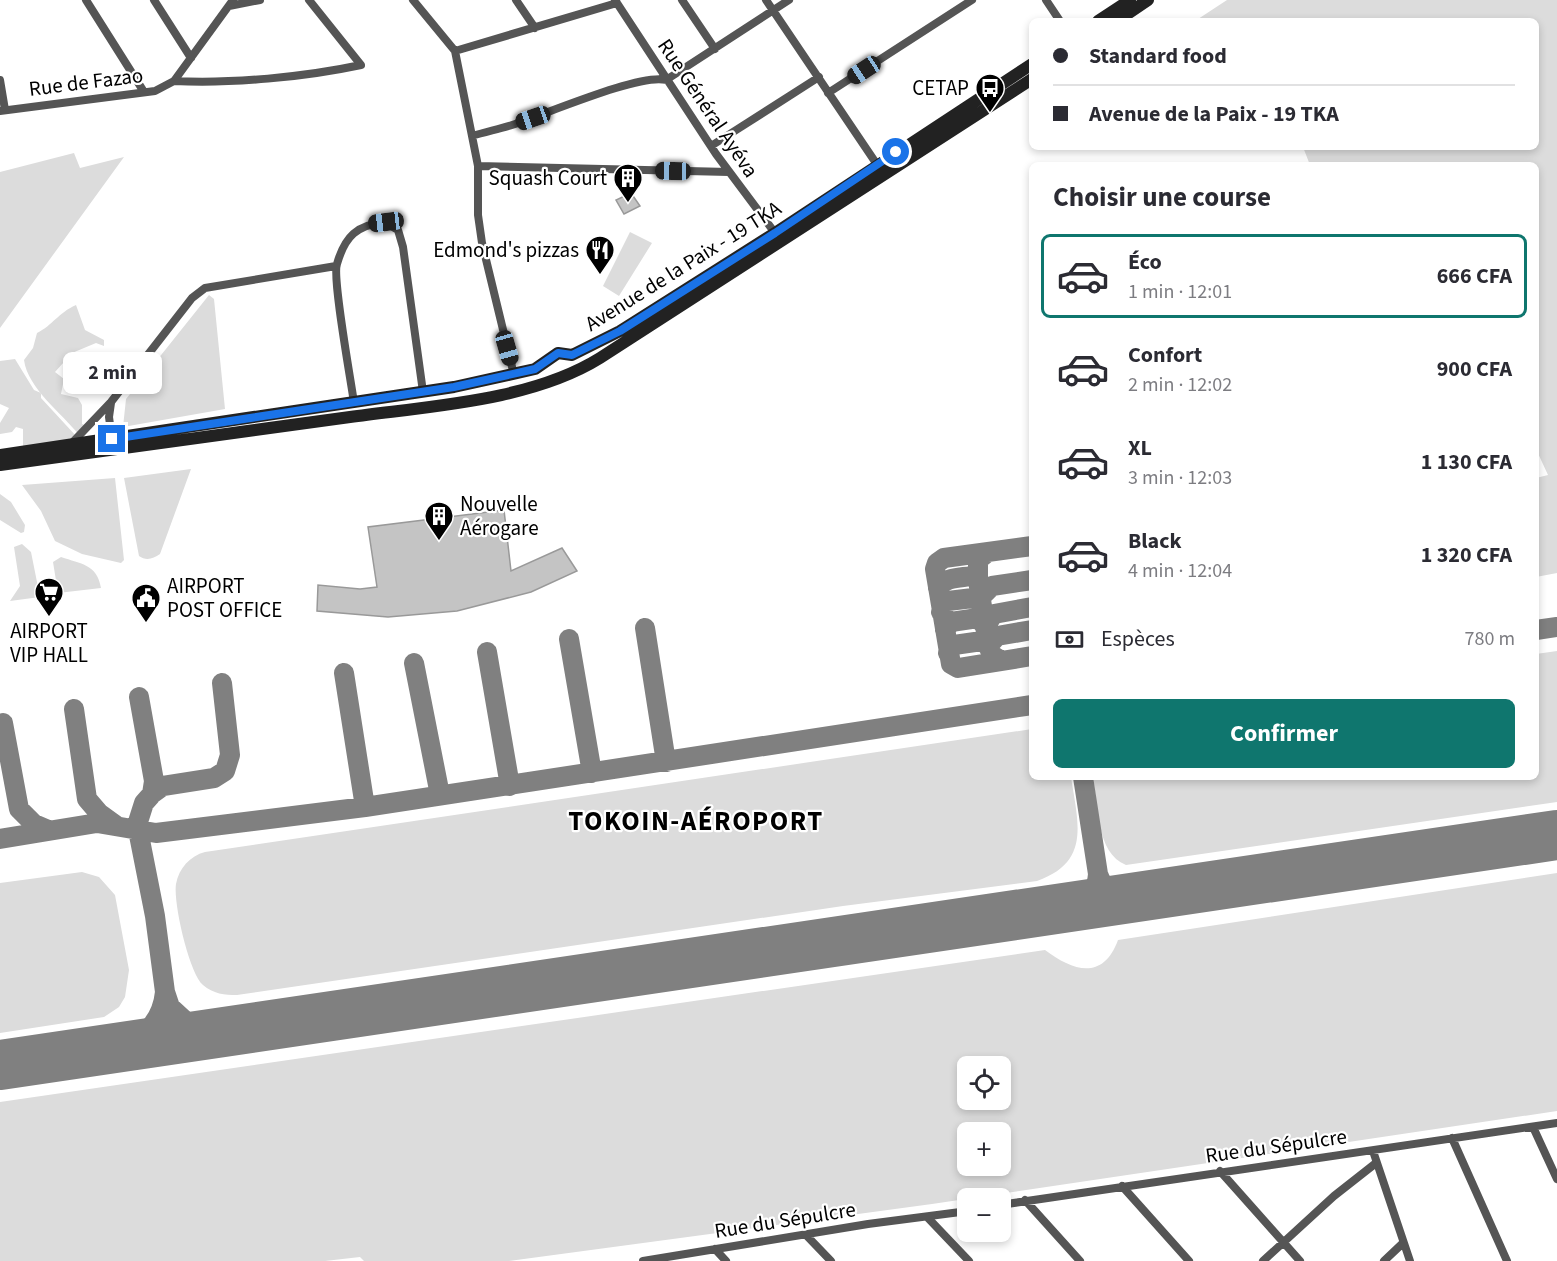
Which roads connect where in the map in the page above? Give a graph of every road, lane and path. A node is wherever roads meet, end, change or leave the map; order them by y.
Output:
1 (86, 0) edge
2 (154, 0) edge
3 (260, 0) edge
4 (309, 0) edge
5 (413, 0) edge
6 (516, 0) edge
7 (682, 0) edge
8 (766, 0) edge
9 (789, 0) edge
10 (972, 0) edge
11 (1046, 0) edge
12 (1130, 0) edge
13 (1148, 0) edge
14 (616, 2) edge
15 (231, 3) edge
16 (773, 10) junction
17 (1118, 12) edge
18 (1058, 18) edge
19 (535, 28) junction
20 (715, 49) junction
21 (455, 51) junction
22 (191, 58) junction
23 (1029, 67) edge
24 (819, 77) junction
25 (0, 80) edge
26 (666, 80) junction
27 (174, 81) junction
28 (1029, 81) edge
29 (144, 92) junction
30 (828, 93) junction
31 (2, 111) edge
32 (472, 136) junction
33 (711, 146) junction
34 (478, 166) junction
35 (880, 170) junction
36 (729, 172) junction
37 (775, 233) junction
38 (336, 266) junction
39 (514, 375) junction
40 (423, 392) junction
41 (111, 402) junction
42 (354, 403) junction
43 (112, 439) junction
44 (70, 445) junction
45 (0, 456) edge
46 (0, 465) edge
47 (1557, 1123) edge
48 (1533, 1126) junction
49 (1452, 1138) junction
50 (1372, 1151) junction
51 (1376, 1163) junction
52 (1220, 1172) junction
53 (1557, 1179) edge
54 (1122, 1186) junction
55 (1025, 1200) junction
56 (1011, 1203) edge
57 (957, 1212) edge
58 (928, 1218) junction
59 (806, 1235) junction
60 (1283, 1242) junction
61 (1403, 1243) junction
62 (715, 1250) junction
63 (644, 1261) edge
64 (726, 1261) edge
65 (831, 1261) edge
66 (969, 1261) edge
67 (1080, 1261) edge
68 (1189, 1261) edge
69 (1263, 1261) edge
70 (1300, 1261) edge
71 (1384, 1261) edge
72 (1410, 1261) edge
73 (1507, 1261) edge

1 - 29 street
2 - 22 street
3 - 15 street
4 - 27 street
5 - 21 street
6 - 19 street
7 - 20 street
8 - 16 street
9 - 16 street
10 - 30 street
11 - 18 street
12 - 17 main road
13 - 17 main road
14 - 19 street
14 - 26 street, Rue Général Ayéva
15 - 22 street
16 - 20 street
16 - 24 street
19 - 21 street
20 - 26 street
21 - 32 street
22 - 27 street
23 - 35 main road, Avenue de la Paix - 19 TKA
24 - 30 street
24 - 33 street
25 - 31 street
26 - 32 street
26 - 33 street, Rue Général Ayéva
27 - 29 street, Rue de Fazao
28 - 35 main road, Avenue de la Paix - 19 TKA
29 - 31 street, Rue de Fazao
30 - 35 street
32 - 34 street
33 - 36 street, Rue Général Ayéva
34 - 36 street
34 - 39 street
35 - 37 main road, Avenue de la Paix - 19 TKA
35 - 46 main road, Avenue de la Paix - 19 TKA
36 - 37 street, Rue Général Ayéva
37 - 39 main road, Avenue de la Paix - 19 TKA
38 - 40 street
38 - 41 street
38 - 42 street
39 - 40 main road, Avenue de la Paix - 19 TKA
40 - 42 main road, Avenue de la Paix - 19 TKA
41 - 43 street
41 - 44 street
42 - 43 main road, Avenue de la Paix - 19 TKA
43 - 44 main road, Avenue de la Paix - 19 TKA
44 - 45 main road, Avenue de la Paix - 19 TKA
47 - 48 street, Rue du Sépulcre
48 - 49 street, Rue du Sépulcre
48 - 53 street
49 - 50 street, Rue du Sépulcre
49 - 73 street
50 - 51 street
50 - 52 street, Rue du Sépulcre
51 - 60 street
51 - 61 street
52 - 54 street, Rue du Sépulcre
52 - 60 street
54 - 55 street, Rue du Sépulcre
54 - 68 street
55 - 56 street, Rue du Sépulcre
55 - 67 street
57 - 58 street, Rue du Sépulcre
58 - 59 street, Rue du Sépulcre
58 - 66 street
59 - 62 street, Rue du Sépulcre
59 - 65 street
60 - 69 street
60 - 70 street
61 - 71 street
61 - 72 street
62 - 63 street, Rue du Sépulcre
62 - 64 street

